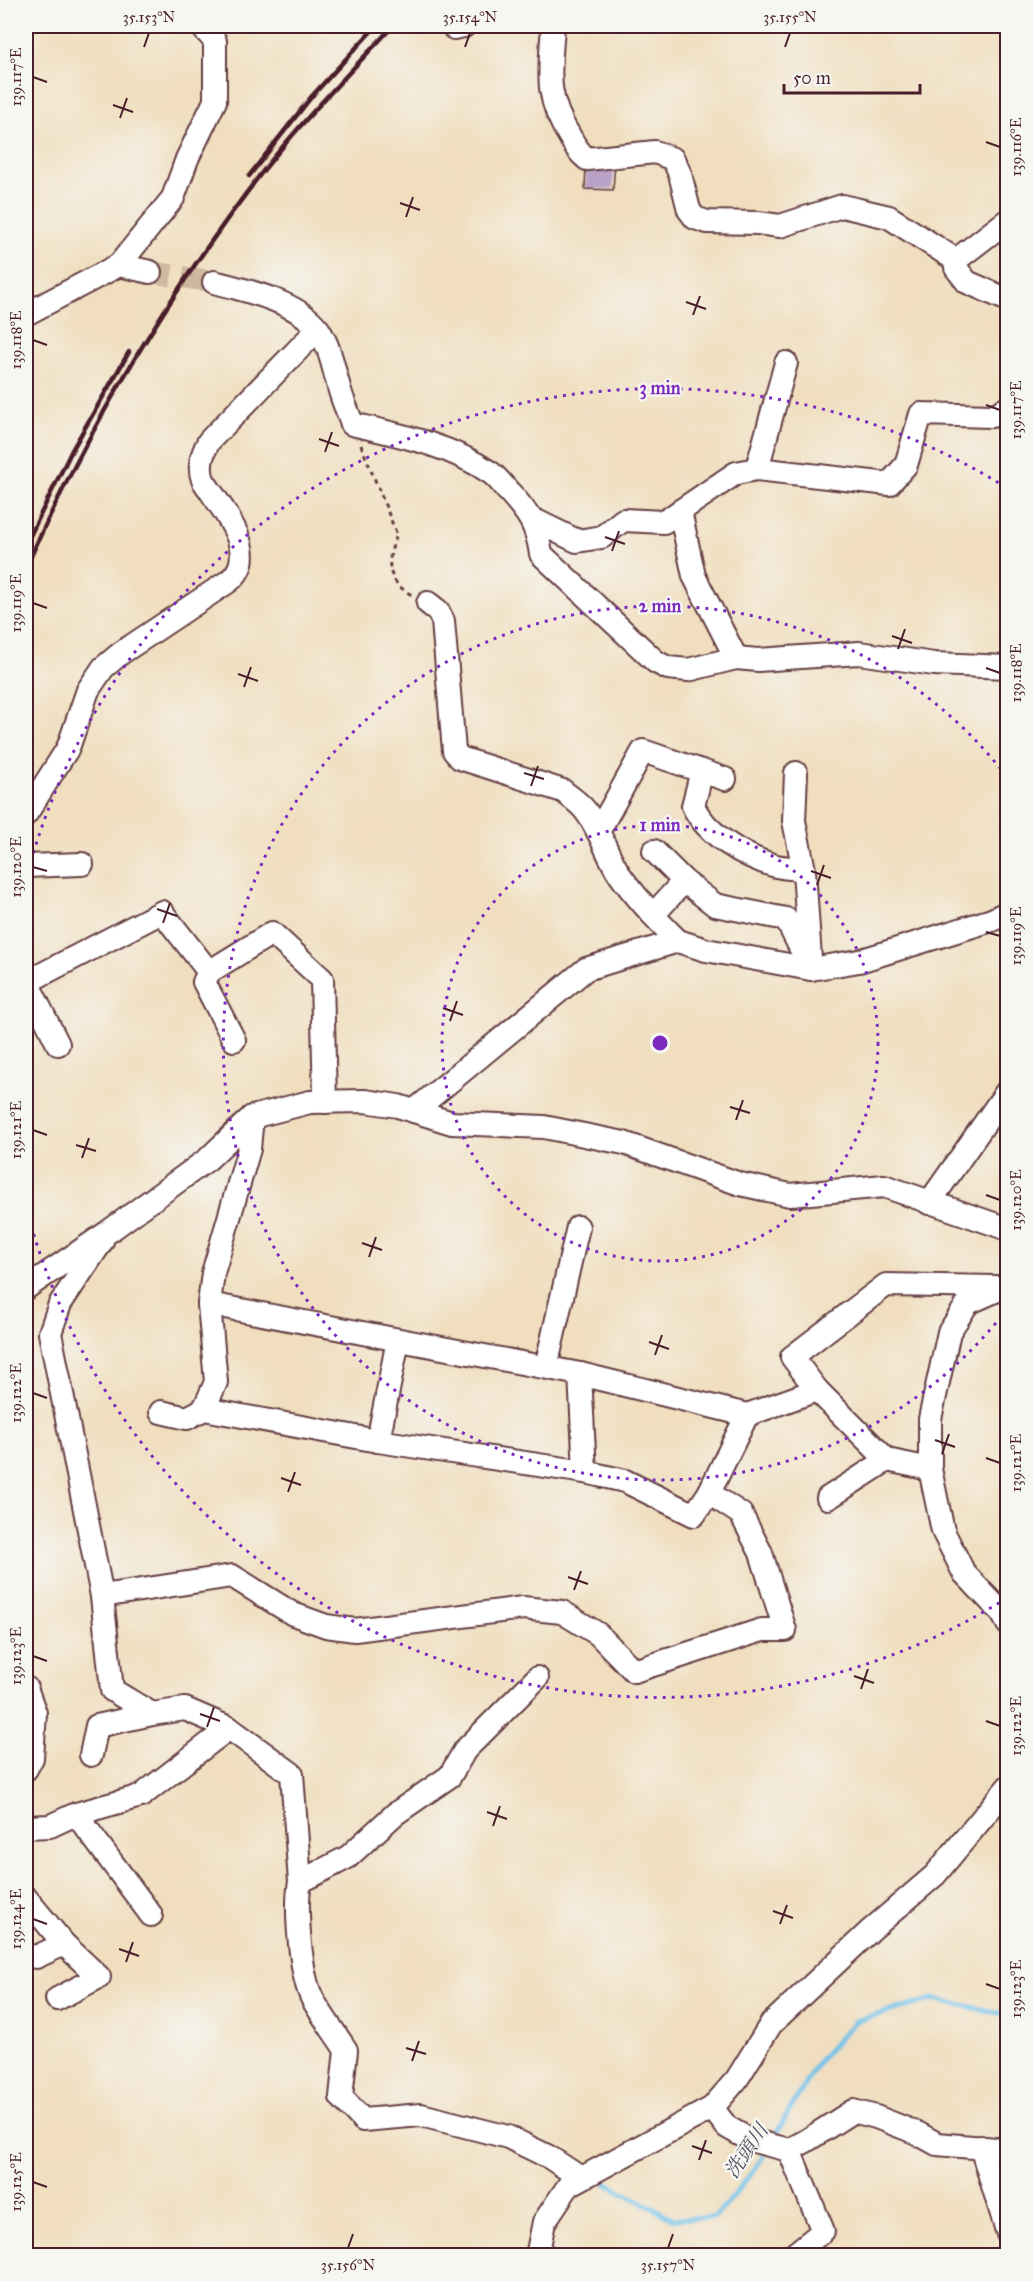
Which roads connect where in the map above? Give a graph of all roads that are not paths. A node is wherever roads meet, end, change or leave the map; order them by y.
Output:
1 (201, 26) edge
2 (553, 26) edge
3 (1008, 220) edge
4 (956, 260) junction
5 (119, 265) junction
6 (150, 272) tunnel mouth
7 (214, 282) tunnel mouth
8 (1008, 300) edge
9 (26, 314) edge
10 (318, 328) junction
11 (786, 363) dead end
12 (1008, 408) edge
13 (758, 470) junction
14 (680, 511) junction
15 (530, 518) junction
16 (428, 603) road end
17 (736, 658) junction
18 (1008, 666) edge
19 (702, 771) junction
20 (796, 773) dead end
21 (726, 779) dead end
22 (26, 814) edge
23 (598, 832) junction
24 (654, 851) dead end
25 (82, 864) dead end
26 (26, 866) edge
27 (804, 870) junction
28 (684, 881) junction
29 (1008, 912) edge
30 (653, 915) junction
31 (678, 941) junction
32 (811, 969) junction
33 (209, 972) junction
34 (26, 981) edge
35 (234, 1040) dead end
36 (58, 1044) dead end
37 (1008, 1090) edge
38 (325, 1102) junction
39 (414, 1111) junction
40 (252, 1117) junction
41 (929, 1203) junction
42 (578, 1227) dead end
43 (1008, 1229) edge
44 (108, 1232) junction
45 (1005, 1287) edge
46 (26, 1288) edge
47 (209, 1304) junction
48 (398, 1340) junction
49 (546, 1367) junction
50 (580, 1374) junction
51 (817, 1390) junction
52 (204, 1409) junction
53 (161, 1412) dead end
54 (747, 1415) junction
55 (378, 1441) junction
56 (887, 1460) junction
57 (930, 1469) junction
58 (585, 1472) junction
59 (709, 1493) junction
60 (828, 1498) dead end
61 (102, 1596) junction
62 (1008, 1624) edge
63 (537, 1678) dead end
64 (26, 1688) edge
65 (152, 1713) junction
66 (229, 1728) junction
67 (91, 1755) dead end
68 (26, 1769) edge
69 (1008, 1786) edge
70 (76, 1814) junction
71 (26, 1827) edge
72 (300, 1882) junction
73 (26, 1898) edge
74 (151, 1915) dead end
75 (64, 1944) junction
76 (26, 1955) edge
77 (57, 1999) dead end
78 (712, 2108) junction
79 (981, 2147) junction
80 (789, 2150) junction
81 (1008, 2150) edge
82 (581, 2178) junction
83 (1008, 2234) edge
84 (537, 2256) edge
85 (792, 2256) edge

1 - 5 street
2 - 4 street
3 - 4 street
4 - 8 street
5 - 6 street
5 - 9 street
7 - 10 street
10 - 15 street
10 - 22 street
11 - 13 street
12 - 13 street
13 - 14 street
14 - 15 street
14 - 17 street
15 - 17 street
16 - 23 street
17 - 18 street
19 - 21 street
19 - 23 street
19 - 27 street
20 - 27 street
23 - 30 street
24 - 28 street
25 - 26 street
27 - 32 street
28 - 30 street
28 - 32 street
29 - 32 street
30 - 31 street
31 - 32 street
31 - 39 street
33 - 34 street
33 - 35 street
33 - 38 street
34 - 36 street
37 - 41 street
38 - 39 street
38 - 40 street
39 - 41 street
40 - 44 street
40 - 47 street
41 - 43 street
42 - 49 street
44 - 46 street
44 - 61 street
45 - 51 street
45 - 57 street
47 - 48 street
47 - 52 street
48 - 49 street
48 - 55 street
49 - 50 street
50 - 54 street
50 - 58 street
51 - 54 street
51 - 56 street
52 - 53 street
52 - 55 street
54 - 59 street
55 - 58 street
56 - 57 street
56 - 60 street
57 - 62 street
58 - 59 street
59 - 61 street
61 - 65 street
63 - 72 street
64 - 68 street
65 - 66 street
65 - 67 street
66 - 70 street
66 - 72 street
69 - 78 street
70 - 71 street
70 - 74 street
72 - 82 street
73 - 75 street
75 - 76 street
75 - 77 street
78 - 80 street
78 - 82 street
79 - 80 street
79 - 81 street
79 - 83 street
80 - 85 street
82 - 84 street

